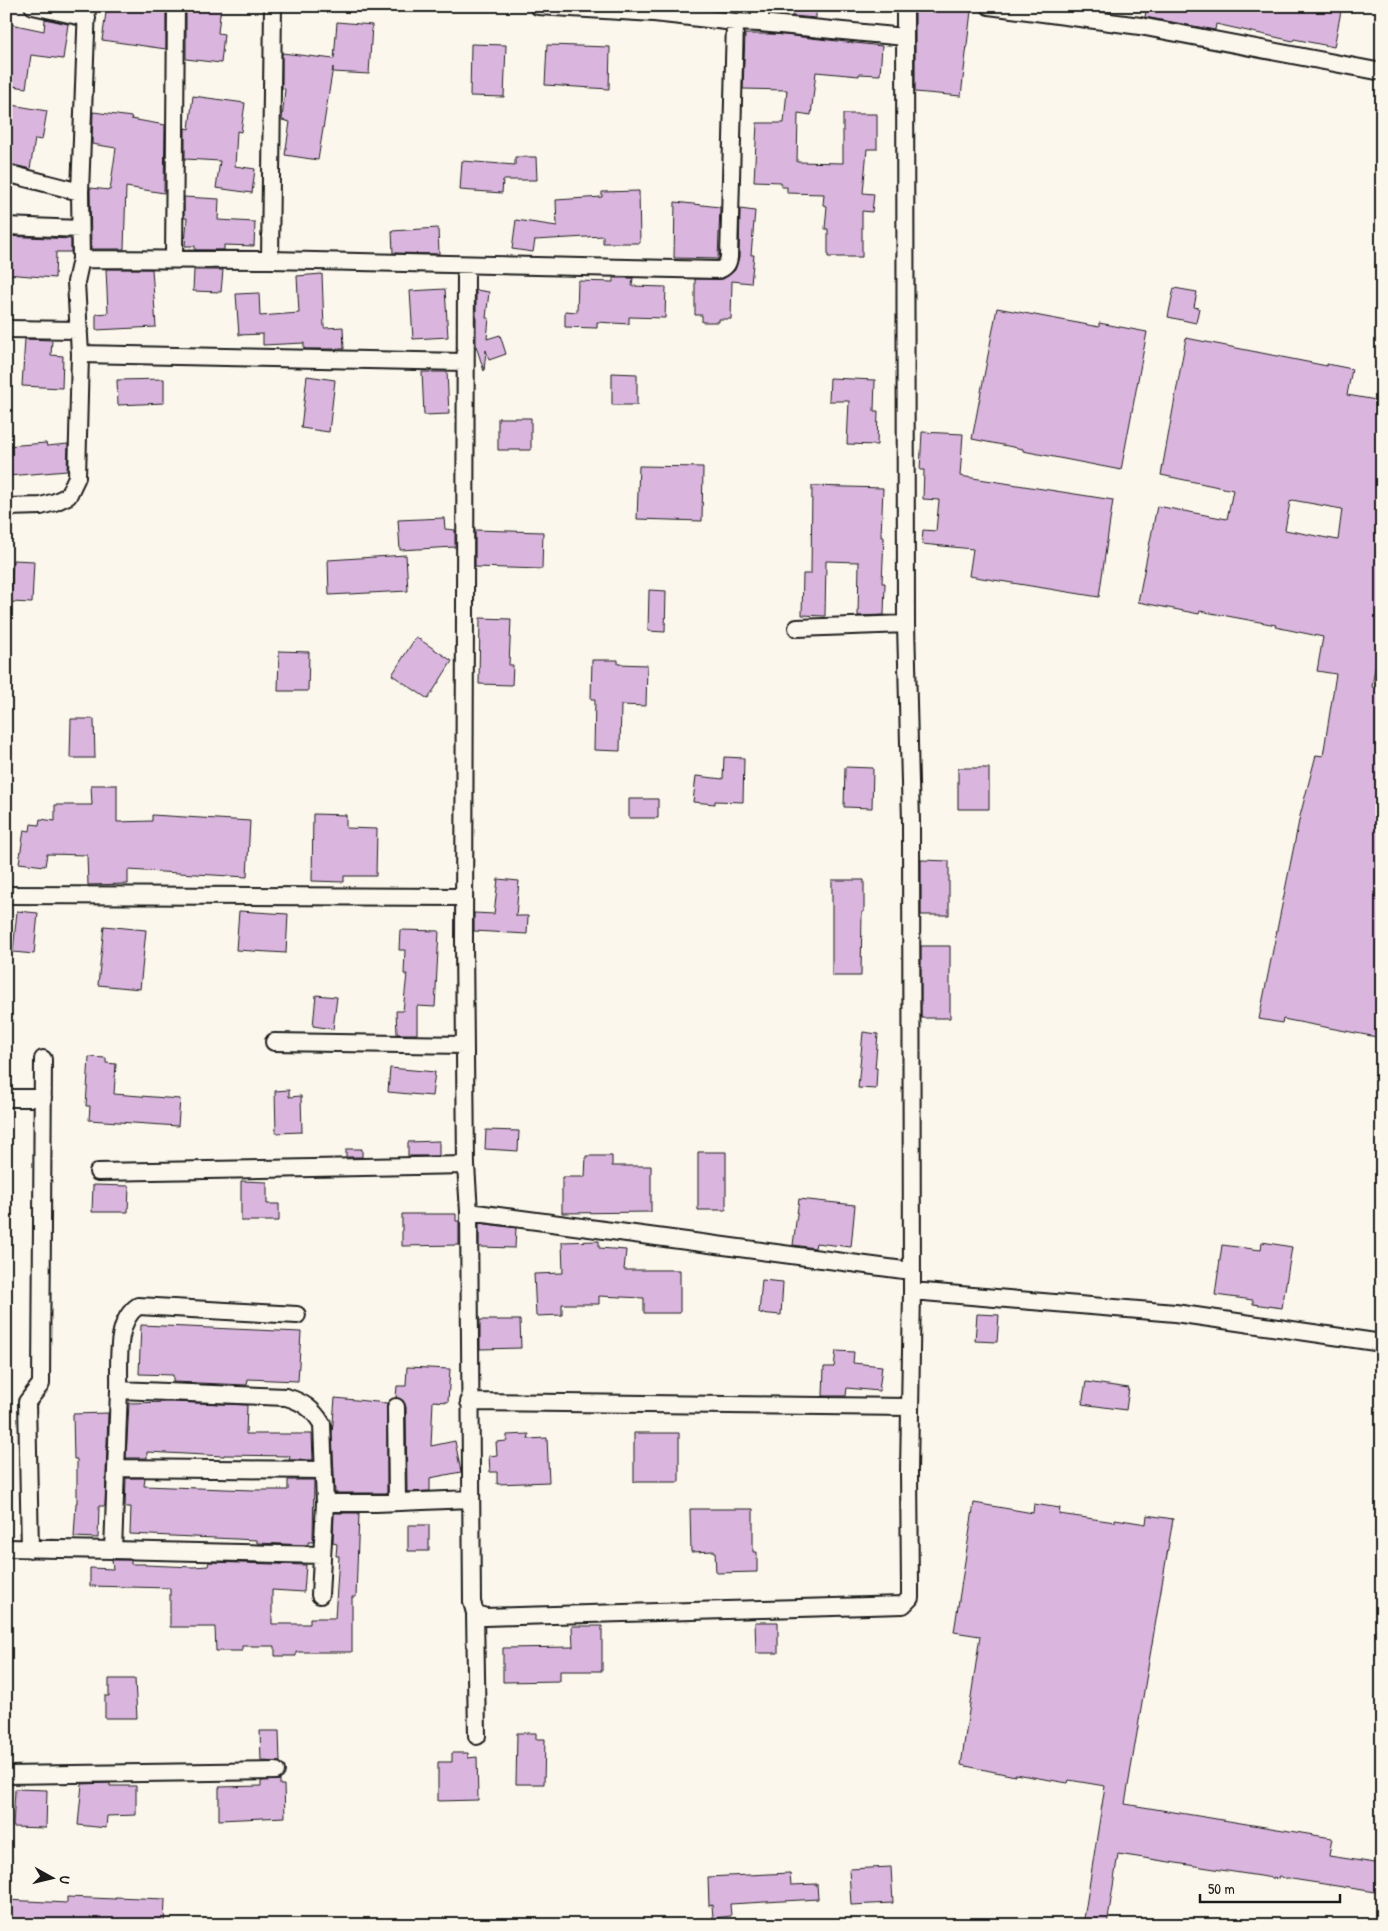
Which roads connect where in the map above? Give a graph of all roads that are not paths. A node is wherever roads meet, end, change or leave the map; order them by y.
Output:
1 (33, 6) edge
2 (176, 6) edge
3 (273, 6) edge
4 (538, 6) edge
5 (905, 6) edge
6 (989, 6) edge
7 (87, 12) edge
8 (760, 14) edge
9 (736, 22) junction
10 (905, 37) junction
11 (1382, 72) edge
12 (6, 173) edge
13 (80, 192) junction
14 (6, 226) edge
15 (80, 229) junction
16 (81, 259) junction
17 (174, 260) junction
18 (270, 260) junction
19 (466, 265) junction
20 (6, 329) edge
21 (79, 330) junction
22 (80, 354) junction
23 (464, 362) junction
24 (6, 508) edge
25 (906, 624) junction
26 (797, 628) dead end
27 (6, 895) edge
28 (464, 897) junction
29 (274, 1042) dead end
30 (465, 1045) junction
31 (43, 1059) dead end
32 (6, 1098) edge
33 (43, 1098) junction
34 (466, 1165) junction
35 (98, 1172) dead end
36 (469, 1212) junction
37 (912, 1270) junction
38 (912, 1291) junction
39 (297, 1315) dead end
40 (1382, 1343) edge
41 (119, 1390) junction
42 (469, 1402) junction
43 (396, 1407) dead end
44 (910, 1407) junction
45 (116, 1468) junction
46 (324, 1470) junction
47 (470, 1499) junction
48 (397, 1502) junction
49 (325, 1503) junction
50 (6, 1548) edge
51 (30, 1549) junction
52 (114, 1550) junction
53 (322, 1555) junction
54 (320, 1595) dead end
55 (476, 1613) junction
56 (477, 1736) dead end
57 (276, 1771) dead end
58 (6, 1775) edge

1 - 7 street
2 - 17 street
3 - 18 street
4 - 9 street
5 - 10 street
6 - 11 street
7 - 13 street
8 - 9 street
8 - 10 street
9 - 19 street
10 - 25 street
12 - 13 street
13 - 15 street
14 - 15 street
15 - 16 street
16 - 17 street
16 - 21 street
17 - 18 street
18 - 19 street
19 - 23 street
20 - 21 street
21 - 22 street
22 - 23 street
22 - 24 street
23 - 28 street
25 - 26 street
25 - 37 street
27 - 28 street
28 - 30 street
29 - 30 street
30 - 34 street
31 - 33 street
32 - 33 street
33 - 51 street
34 - 35 street
34 - 36 street
36 - 37 street
36 - 42 street
37 - 38 street
38 - 40 street
38 - 44 street
39 - 41 street
41 - 45 street
41 - 46 street
42 - 44 street
42 - 47 street
43 - 48 street
44 - 55 street
45 - 46 street
45 - 52 street
46 - 49 street
47 - 48 street
47 - 55 street
48 - 49 street
49 - 53 street
50 - 51 street
51 - 52 street
52 - 53 street
53 - 54 street
55 - 56 street
57 - 58 street

